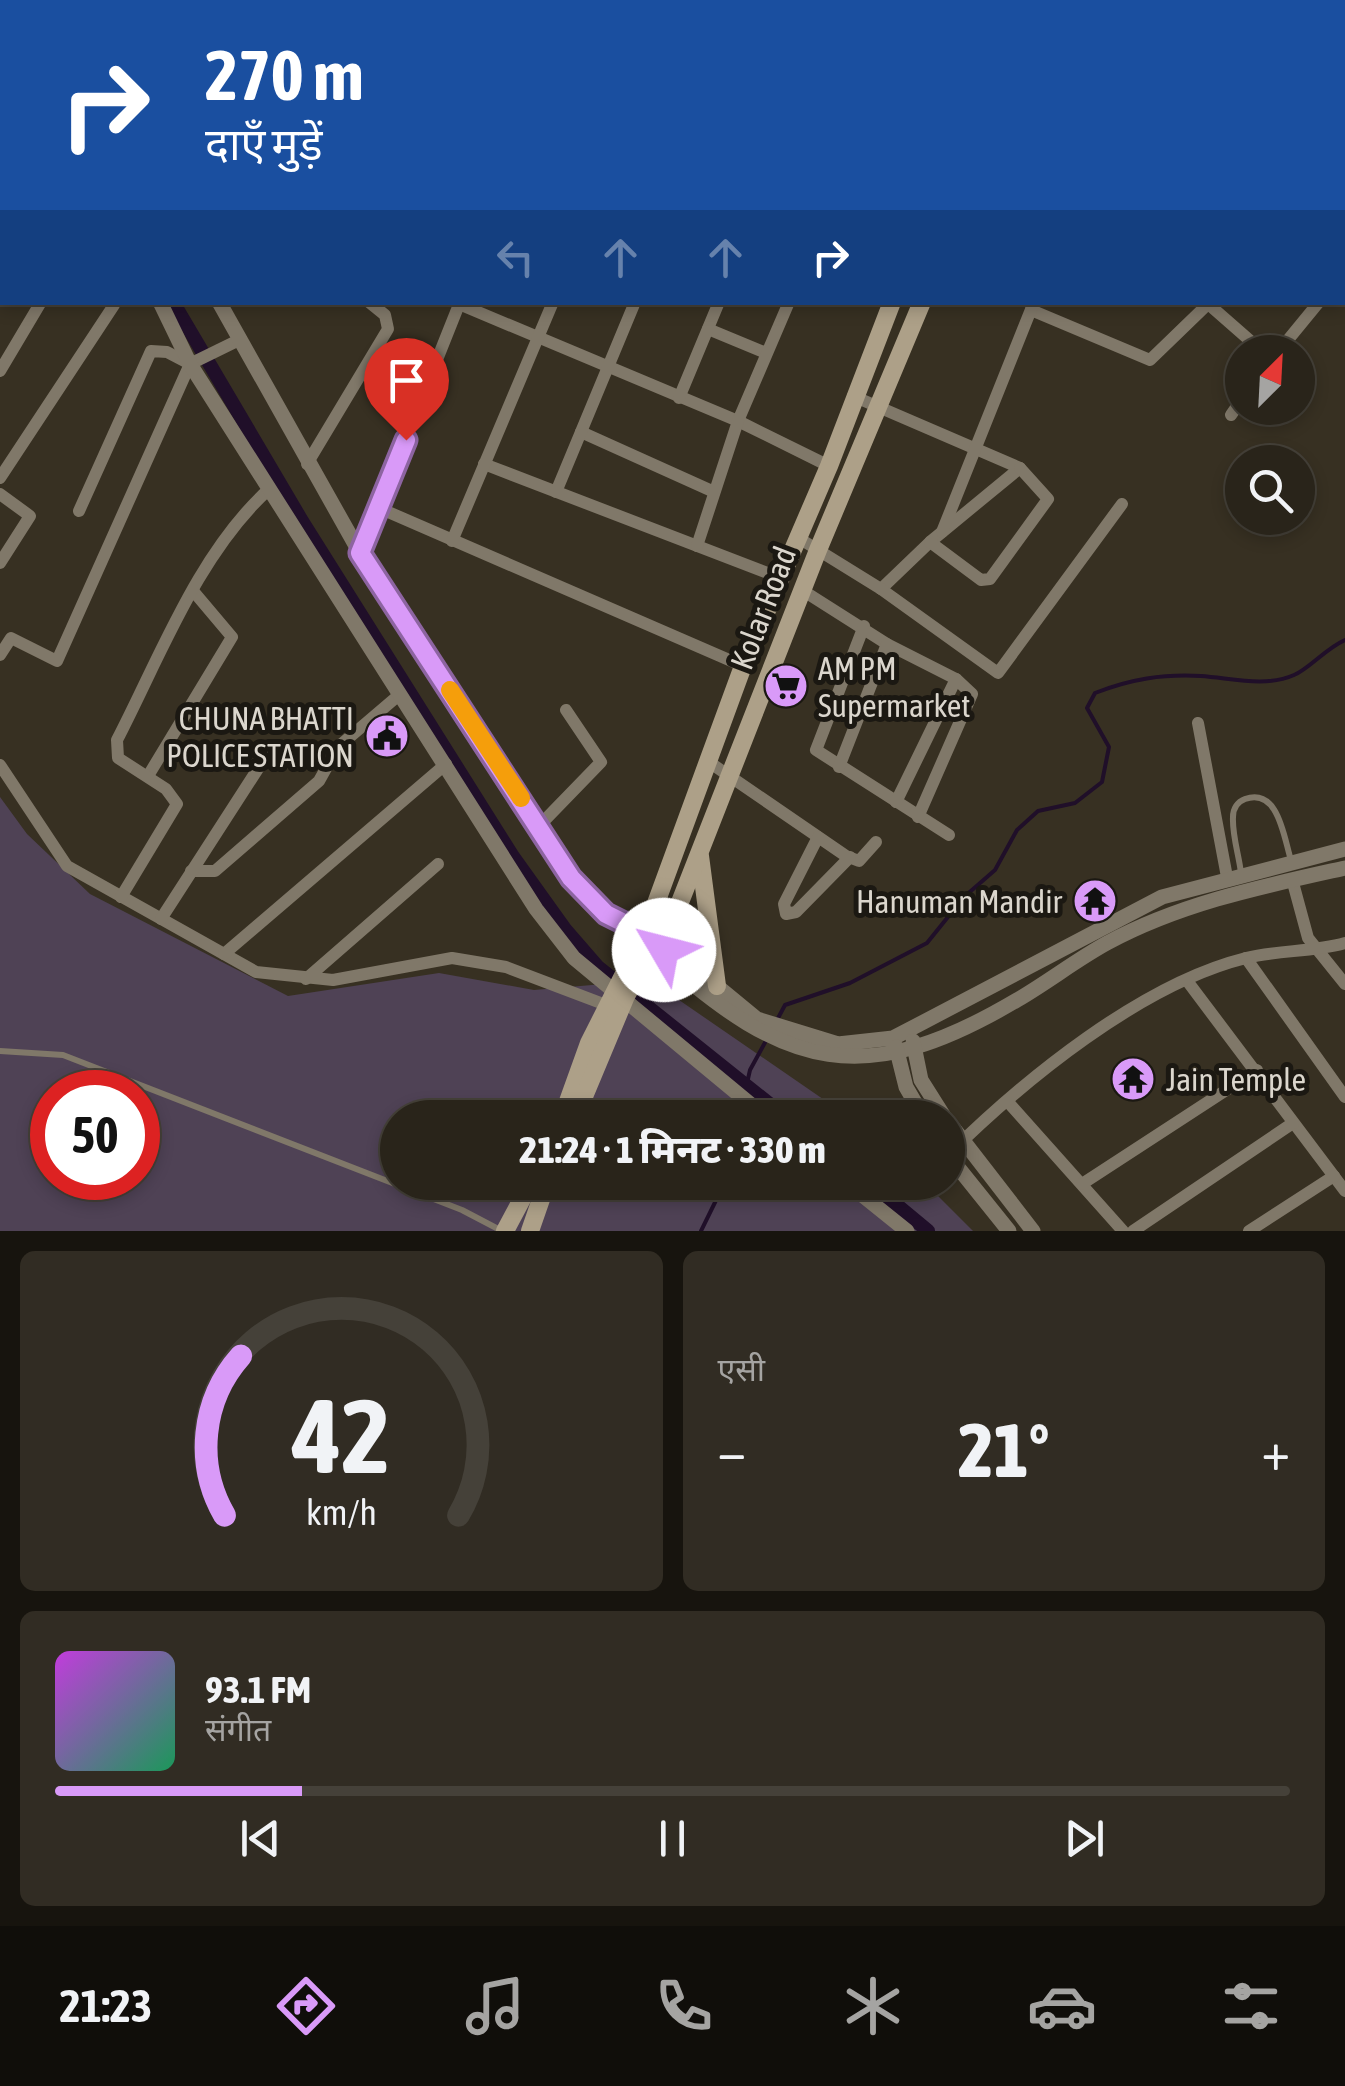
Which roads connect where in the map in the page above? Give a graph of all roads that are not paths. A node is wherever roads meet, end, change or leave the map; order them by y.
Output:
1 (39, 305) edge
2 (113, 305) edge
3 (161, 305) edge
4 (221, 305) edge
5 (373, 305) edge
6 (458, 305) edge
7 (463, 305) edge
8 (551, 305) edge
9 (633, 305) edge
10 (718, 305) edge
11 (783, 305) edge
12 (891, 305) edge
13 (921, 305) edge
14 (1206, 305) edge
15 (1210, 305) edge
16 (1317, 305) edge
17 (1033, 306) edge
18 (708, 329) junction
19 (1244, 335) edge
20 (1292, 335) edge
21 (537, 338) junction
22 (241, 339) junction
23 (766, 354) junction
24 (190, 364) junction
25 (606, 367) junction
26 (0, 371) edge
27 (853, 396) junction
28 (679, 398) junction
29 (880, 408) junction
30 (738, 421) junction
31 (580, 432) junction
32 (974, 446) junction
33 (308, 464) junction
34 (484, 464) junction
35 (829, 466) junction
36 (1020, 468) junction
37 (0, 478) edge
38 (268, 490) junction
39 (712, 491) junction
40 (556, 492) junction
41 (0, 494) edge
42 (1122, 504) dead end
43 (379, 508) junction
44 (78, 511) dead end
45 (942, 532) junction
46 (797, 538) junction
47 (452, 541) junction
48 (930, 542) junction
49 (698, 546) junction
50 (818, 550) junction
51 (360, 553) junction
52 (0, 563) edge
53 (778, 577) junction
54 (882, 589) junction
55 (802, 590) junction
56 (194, 592) junction
57 (864, 626) junction
58 (887, 644) junction
59 (0, 655) edge
60 (743, 666) junction
61 (956, 679) junction
62 (400, 696) junction
63 (566, 710) dead end
64 (1198, 722) dead end
65 (270, 750) dead end
66 (709, 762) junction
67 (446, 764) junction
68 (0, 765) edge
69 (839, 767) junction
70 (148, 776) junction
71 (730, 777) junction
72 (896, 802) junction
73 (918, 816) junction
74 (539, 826) junction
75 (948, 835) dead end
76 (818, 838) junction
77 (876, 842) dead end
78 (1345, 850) edge
79 (700, 856) junction
80 (850, 857) junction
81 (438, 864) dead end
82 (1345, 868) edge
83 (191, 871) junction
84 (1292, 871) junction
85 (1234, 875) junction
86 (122, 897) junction
87 (161, 918) junction
88 (642, 928) junction
89 (1345, 943) edge
90 (1320, 950) junction
91 (224, 954) junction
92 (649, 954) junction
93 (1246, 958) junction
94 (306, 979) junction
95 (1188, 982) junction
96 (1345, 984) edge
97 (617, 995) junction
98 (723, 997) junction
99 (913, 1040) junction
100 (896, 1046) junction
101 (0, 1051) edge
102 (1257, 1070) junction
103 (1345, 1097) edge
104 (570, 1100) edge
105 (581, 1100) edge
106 (745, 1100) edge
107 (914, 1100) edge
108 (933, 1100) edge
109 (1008, 1102) junction
110 (1294, 1122) junction
111 (965, 1139) edge
112 (965, 1146) edge
113 (965, 1176) edge
114 (1334, 1176) junction
115 (1082, 1184) junction
116 (1345, 1191) edge
117 (521, 1200) edge
118 (541, 1200) edge
119 (868, 1200) edge
120 (503, 1231) edge
121 (530, 1231) edge
122 (906, 1231) edge
123 (1009, 1231) edge
124 (1032, 1231) edge
125 (1123, 1231) edge
126 (1133, 1231) edge
127 (1249, 1231) edge

1 - 26 street
2 - 37 street
3 - 24 street
4 - 22 street
5 - 33 street
6 - 43 street
7 - 21 street
8 - 21 street
9 - 25 street
10 - 18 street
11 - 23 street
12 - 27 main road, Kolar Road
13 - 29 main road, Kolar Road
14 - 17 street
15 - 19 street
16 - 20 street
17 - 32 street
18 - 23 street
18 - 28 street
21 - 25 street
21 - 34 street
22 - 24 street
22 - 33 street
23 - 30 street
24 - 38 street
24 - 44 street
24 - 59 street
25 - 28 street
25 - 31 street
27 - 29 street
27 - 35 main road, Kolar Road
28 - 30 street
29 - 32 street
29 - 50 main road, Kolar Road
30 - 35 street
30 - 39 street
31 - 39 street
31 - 40 street
32 - 36 street
32 - 45 street
33 - 51 street
34 - 40 street
34 - 47 street
35 - 46 main road, Kolar Road
36 - 45 street
36 - 48 street
38 - 56 street
38 - 62 street
39 - 49 street
40 - 49 street
41 - 52 street
42 - 54 street
43 - 47 street
43 - 51 street
45 - 48 street
46 - 50 street
46 - 53 main road, Kolar Road
47 - 60 street
48 - 54 street
49 - 53 street
50 - 54 street
50 - 55 main road, Kolar Road
51 - 74 street
53 - 55 main road
53 - 60 main road, Kolar Road
55 - 57 street
55 - 71 main road, Kolar Road
56 - 70 street
56 - 70 street
57 - 58 street
57 - 69 street
58 - 61 street
58 - 69 street
60 - 66 main road, Kolar Road
61 - 72 street
61 - 73 street
62 - 67 street
62 - 83 street
63 - 74 street
64 - 85 street
65 - 83 street
66 - 71 street
66 - 88 main road, Kolar Road
67 - 91 street
67 - 97 street
68 - 86 street
69 - 72 street
70 - 86 street
71 - 76 street
71 - 79 main road, Kolar Road
72 - 73 street
73 - 75 street
74 - 88 street
76 - 80 street
76 - 80 street
77 - 80 street
78 - 84 street
79 - 92 main road, Kolar Road
79 - 98 main road
81 - 94 street
82 - 84 street
83 - 87 street
84 - 85 street
84 - 85 lane
84 - 90 street
84 - 99 street
85 - 99 street
86 - 87 street
87 - 91 street
88 - 92 main road, Kolar Road
88 - 92 main road
89 - 90 street
90 - 93 street
90 - 96 street
91 - 94 street
92 - 97 main road, Kolar Road
92 - 98 street
93 - 95 street
93 - 103 street
94 - 97 street
95 - 102 street
95 - 109 street
97 - 104 main road, Kolar Road
97 - 105 main road, Kolar Road
97 - 106 street
98 - 100 street
99 - 100 street
99 - 108 street
100 - 107 street
101 - 120 lane
102 - 110 street
102 - 115 street
109 - 111 street
109 - 115 street
110 - 114 street
110 - 126 street
112 - 124 street
113 - 123 street
114 - 116 street
114 - 127 street
115 - 125 street
117 - 120 main road
118 - 121 main road
119 - 122 street

